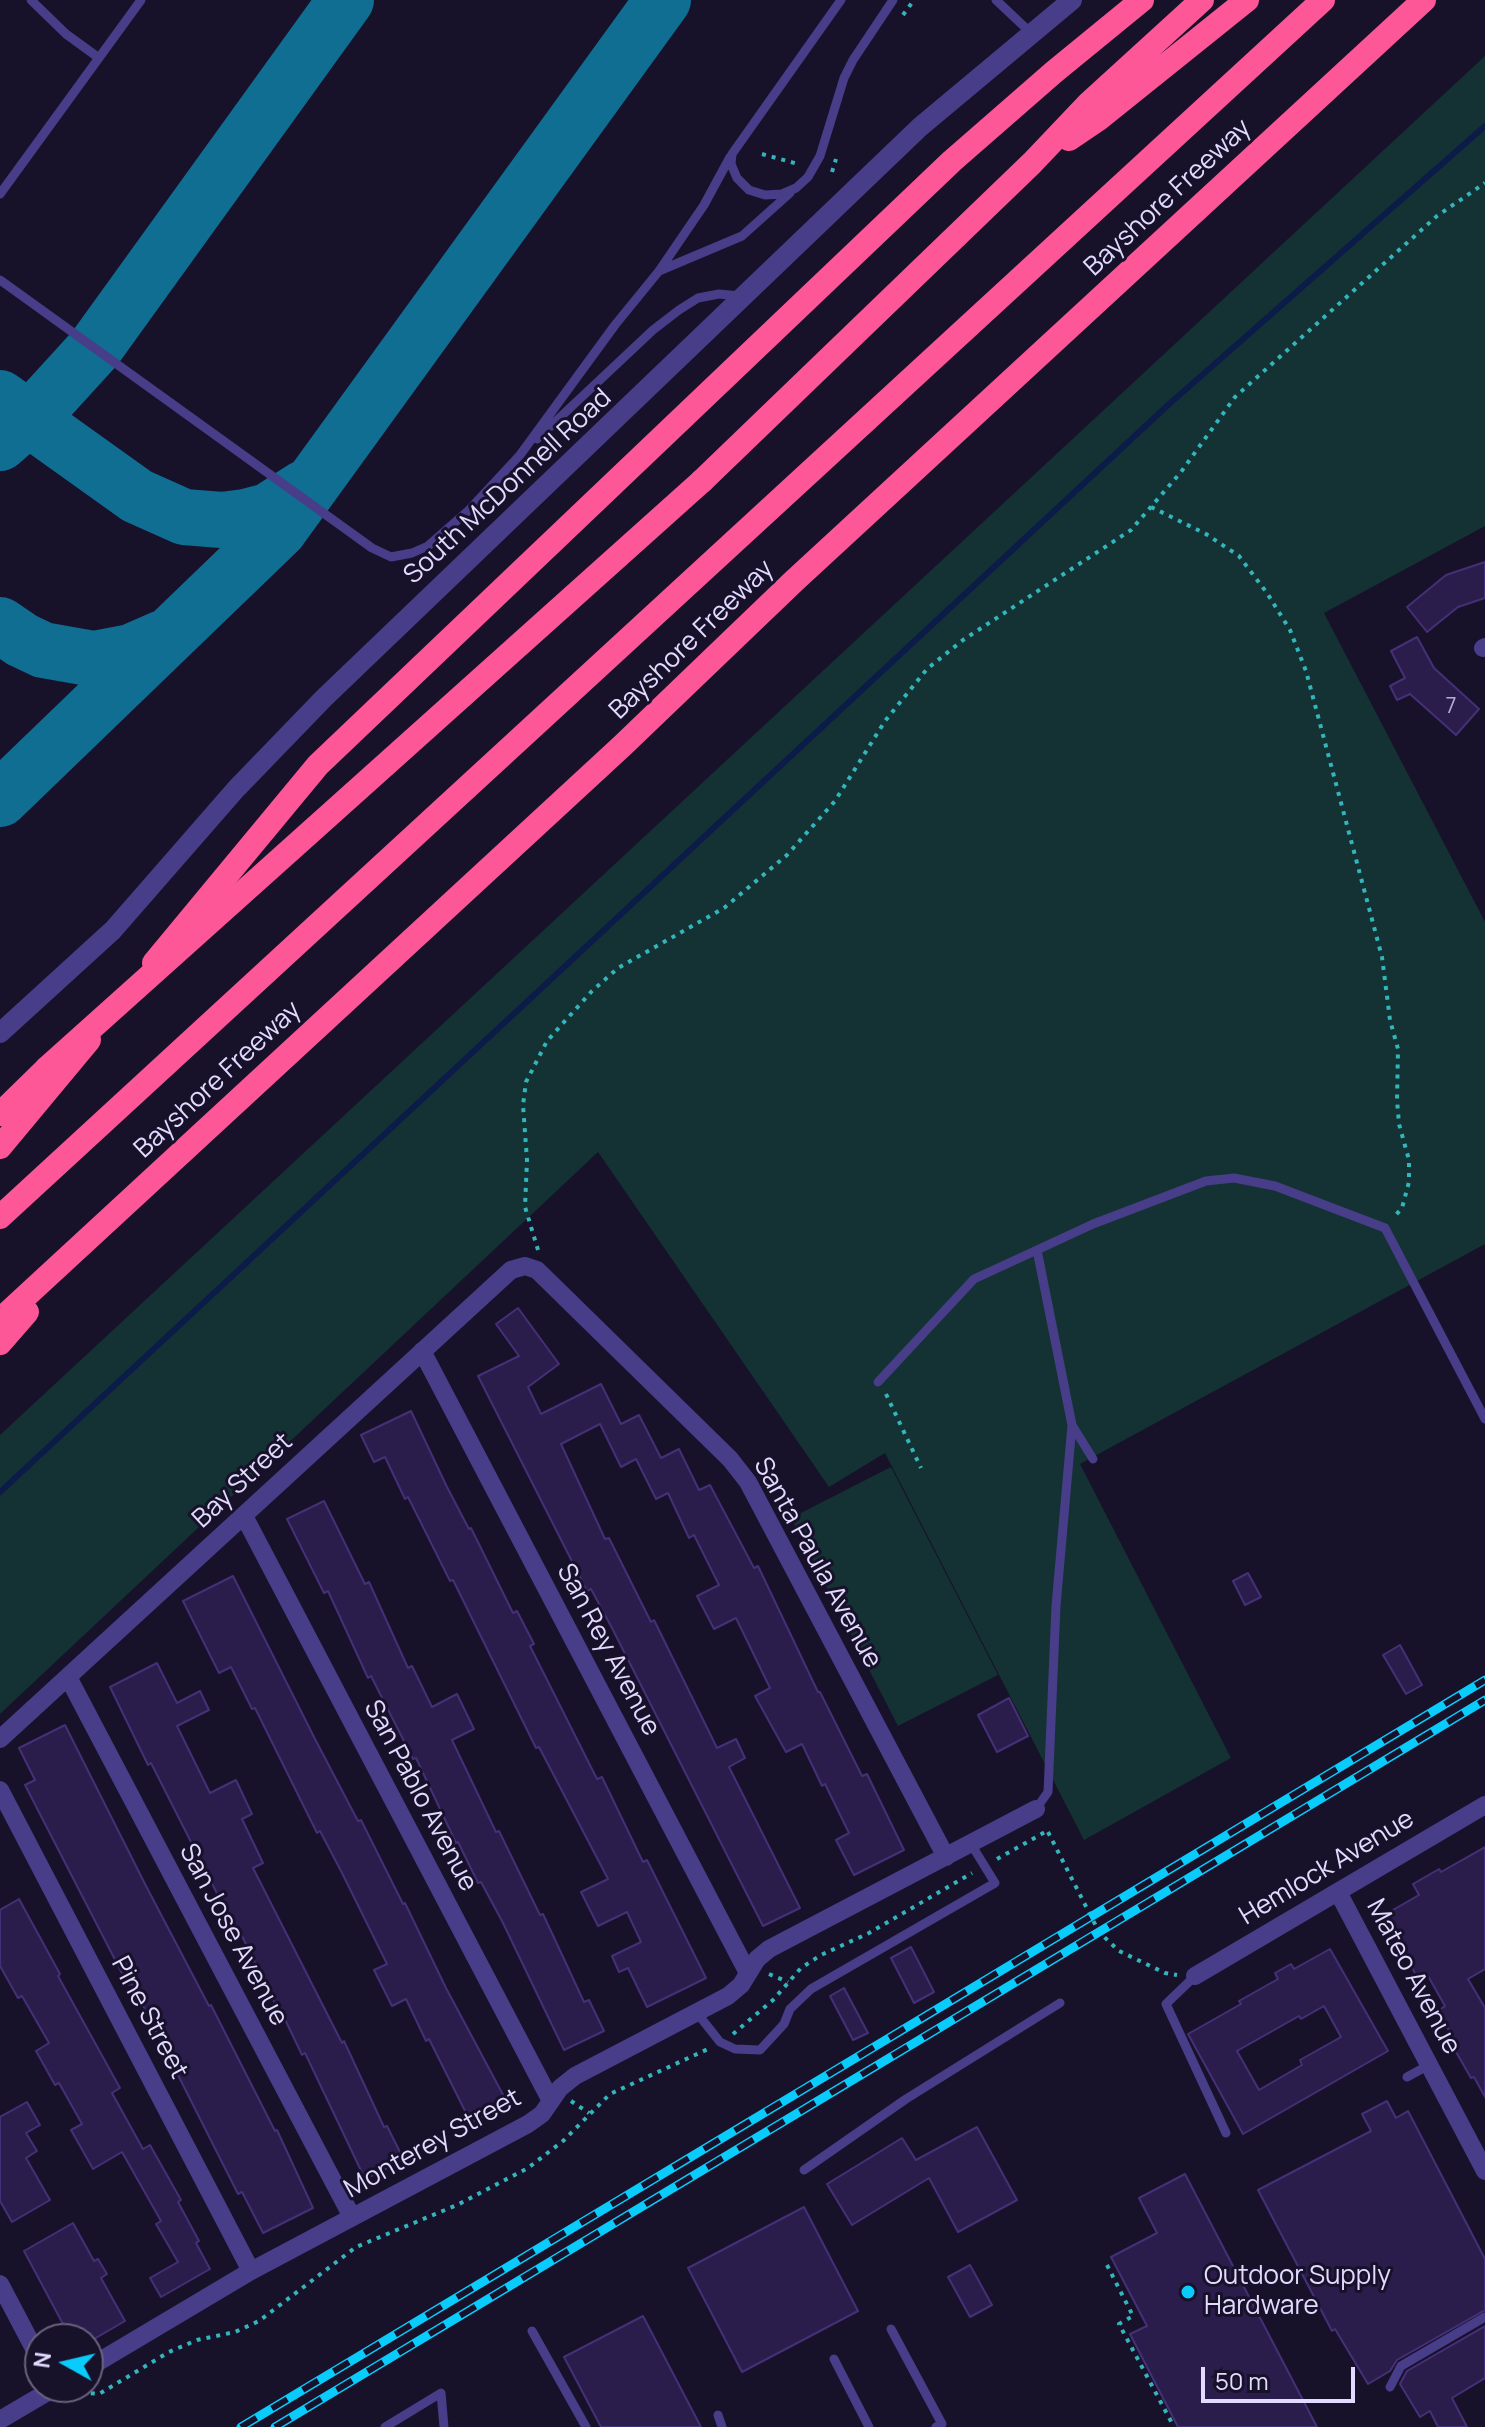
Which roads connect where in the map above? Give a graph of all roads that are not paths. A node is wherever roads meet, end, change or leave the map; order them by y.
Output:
1 (31, 0) edge
2 (141, 0) edge
3 (841, 0) edge
4 (893, 0) edge
5 (996, 0) edge
6 (1072, 0) edge
7 (1142, 0) edge
8 (1202, 0) edge
9 (1247, 0) edge
10 (1323, 0) edge
11 (1424, 0) edge
12 (1031, 33) junction
13 (99, 58) junction
14 (732, 154) junction
15 (1032, 163) junction
16 (796, 188) junction
17 (0, 194) edge
18 (659, 271) junction
19 (0, 280) edge
20 (744, 296) junction
21 (520, 455) junction
22 (0, 1033) edge
23 (0, 1112) edge
24 (0, 1147) edge
25 (0, 1217) edge
26 (105, 1222) junction
27 (1037, 1250) junction
28 (531, 1268) joint
29 (0, 1320) edge
30 (0, 1343) edge
31 (422, 1351) junction
32 (878, 1382) road end
33 (1485, 1419) edge
34 (1072, 1425) junction
35 (1093, 1459) dead end
36 (244, 1516) junction
37 (68, 1677) junction
38 (0, 1739) edge
39 (0, 1790) edge
40 (1485, 1805) edge
41 (1036, 1809) joint
42 (971, 1844) junction
43 (946, 1857) junction
44 (1338, 1892) junction
45 (748, 1973) junction
46 (1195, 1976) joint
47 (1060, 2003) dead end
48 (697, 2012) junction
49 (1429, 2065) junction
50 (1407, 2077) dead end
51 (551, 2101) junction
52 (1226, 2133) dead end
53 (804, 2170) dead end
54 (1485, 2171) edge
55 (352, 2217) junction
56 (251, 2271) junction
57 (0, 2284) edge
58 (1485, 2317) edge
59 (891, 2329) dead end
60 (24, 2330) edge
61 (532, 2331) dead end
62 (104, 2358) edge
63 (834, 2359) dead end
64 (1390, 2387) dead end
65 (28, 2403) edge
66 (718, 2415) dead end
67 (0, 2420) edge
68 (385, 2427) edge
69 (444, 2427) edge
70 (586, 2427) edge
71 (722, 2427) edge
72 (869, 2427) edge
73 (936, 2427) edge

1 - 13 lane
2 - 13 lane
3 - 14 lane
4 - 16 lane
5 - 12 lane
6 - 12 street, South McDonnell Road
7 - 24 highway
8 - 15 highway
9 - 15 highway
10 - 25 highway, Bayshore Freeway
11 - 26 highway, Bayshore Freeway
12 - 20 street, South McDonnell Road
13 - 17 lane
14 - 16 lane
14 - 18 lane
15 - 23 highway, bridge
16 - 18 lane
18 - 21 lane
19 - 21 lane
20 - 21 lane
20 - 22 street, South McDonnell Road
26 - 29 highway, Bayshore Freeway
26 - 30 highway
27 - 32 lane
27 - 33 lane
27 - 34 lane
28 - 31 street, Bay Street
28 - 43 street, Santa Paula Avenue
31 - 36 street, Bay Street
31 - 45 street, San Rey Avenue
34 - 35 lane
34 - 41 lane
36 - 37 street, Bay Street
36 - 51 street, San Pablo Avenue
37 - 38 street, Bay Street
37 - 55 street, San Jose Avenue
39 - 56 street, Pine Street
40 - 44 street, Hemlock Avenue
41 - 42 street, Monterey Street
42 - 43 street, Monterey Street
42 - 48 lane
43 - 45 street, Monterey Street
44 - 46 street, Hemlock Avenue
44 - 49 street, Mateo Avenue
45 - 48 street, Monterey Street
46 - 52 lane
47 - 53 lane
48 - 51 street, Monterey Street
49 - 50 lane
49 - 54 street, Mateo Avenue
51 - 55 street, Monterey Street
55 - 56 street, Monterey Street
56 - 62 street, Monterey Street
57 - 60 street
58 - 64 lane
59 - 73 lane
61 - 70 lane
63 - 72 lane
65 - 67 street
66 - 71 lane
68 - 69 lane

